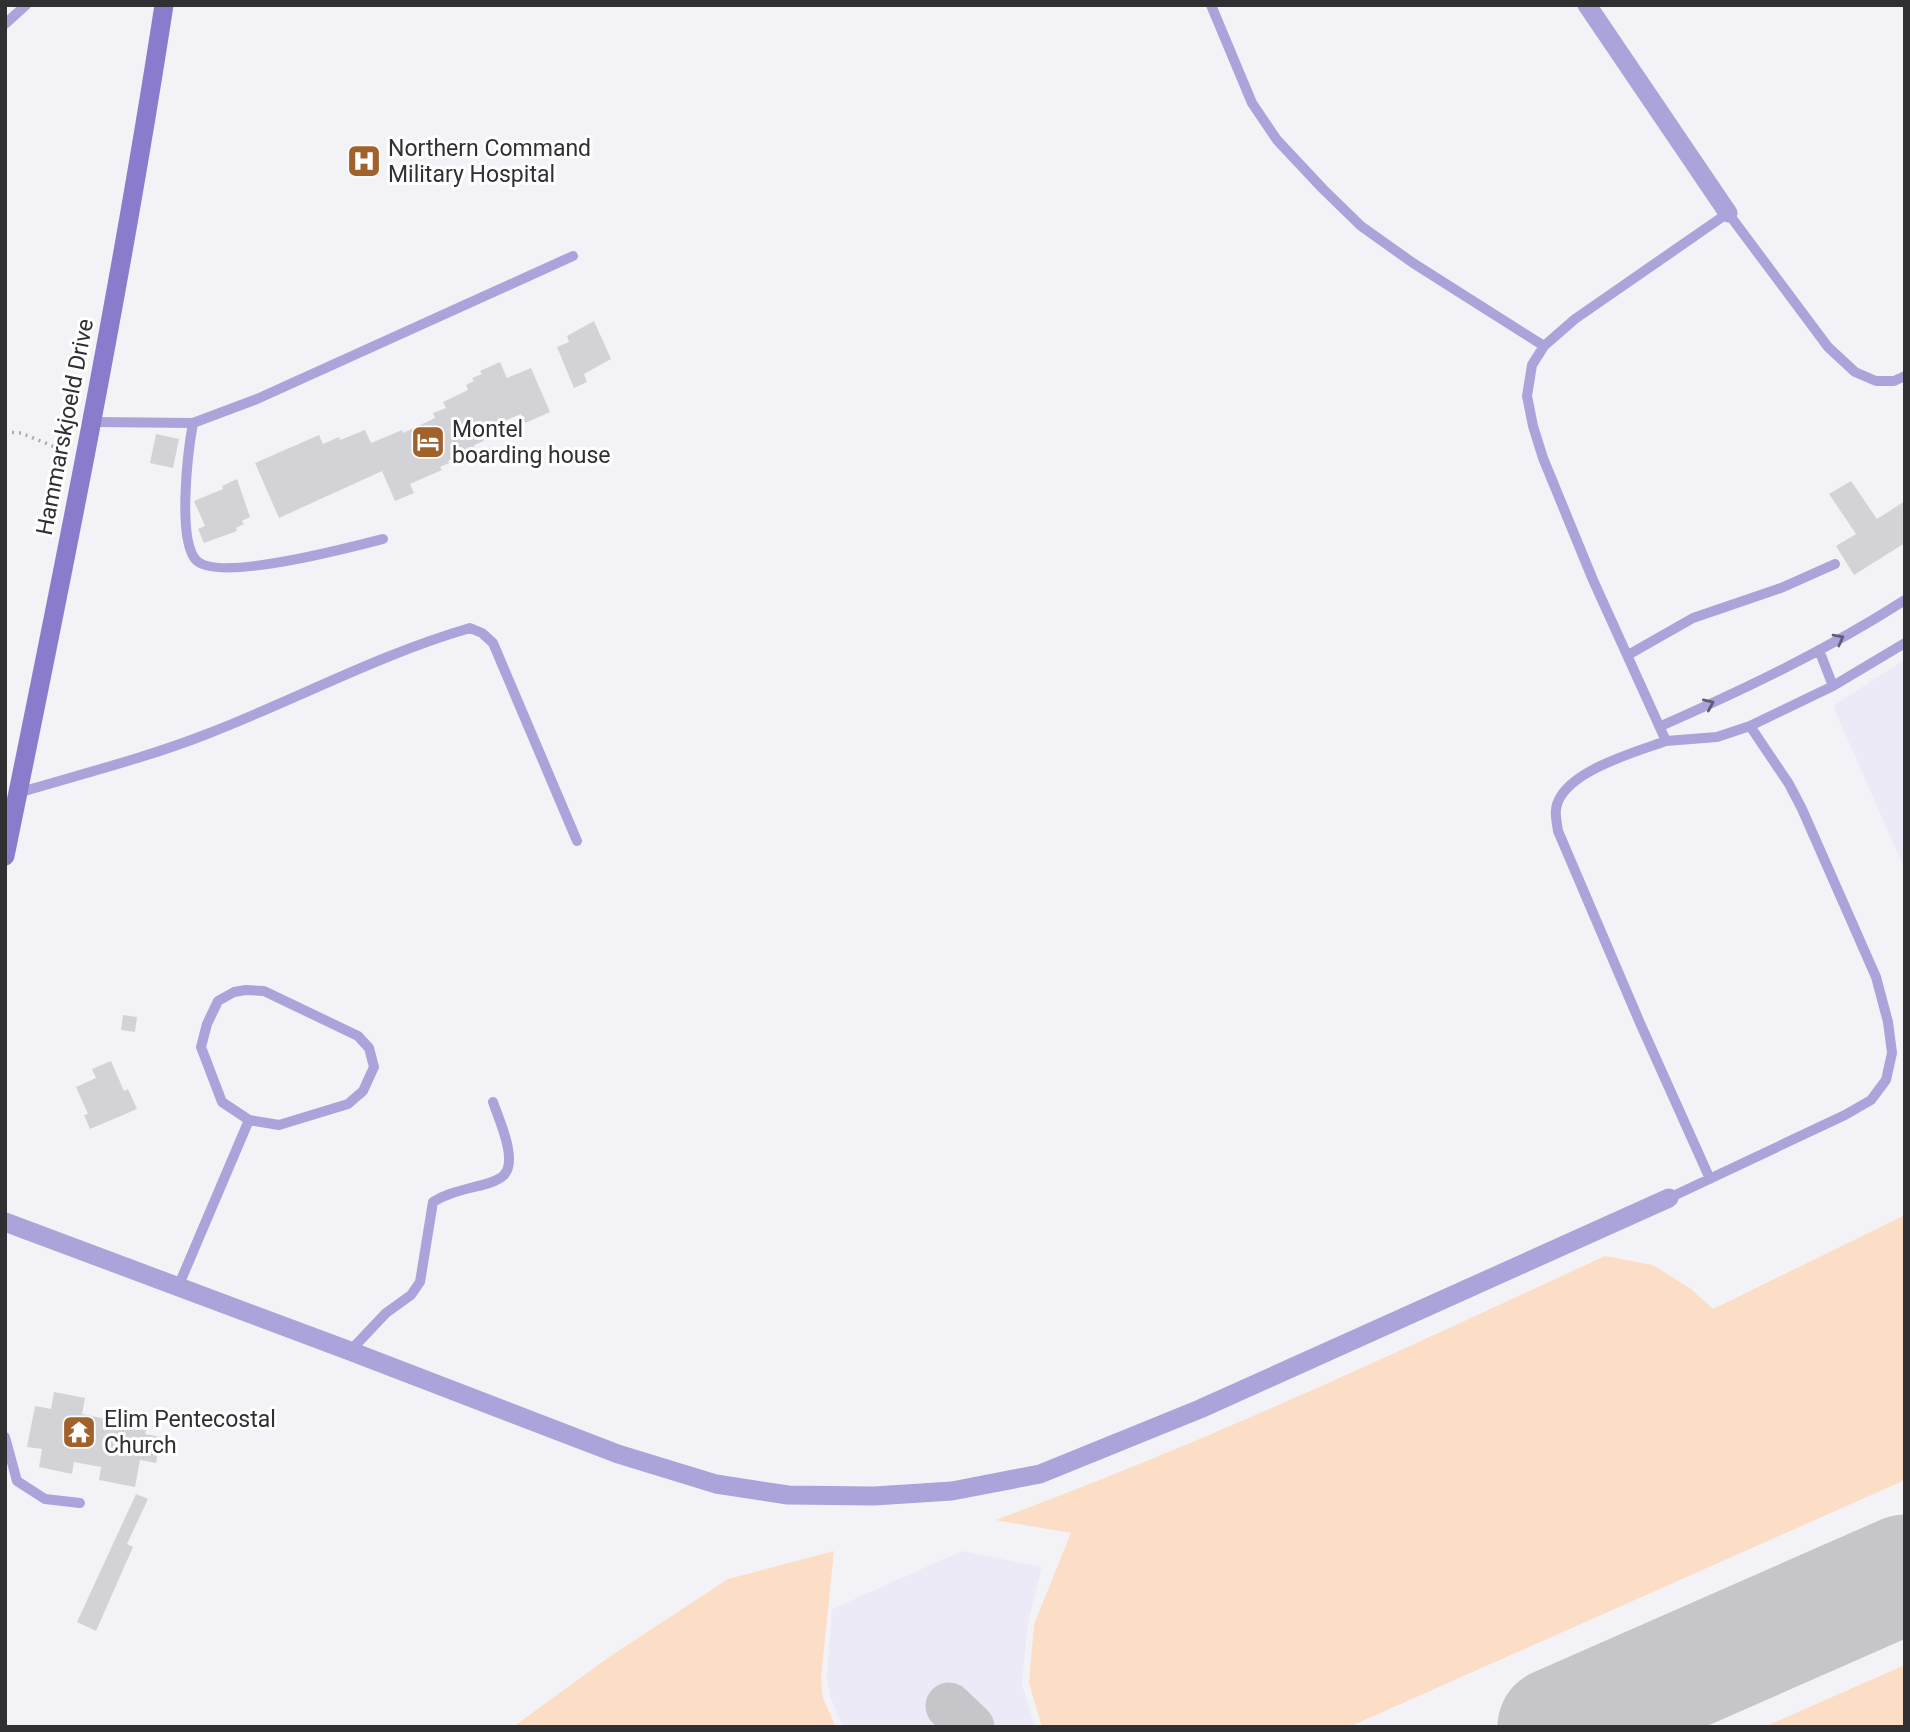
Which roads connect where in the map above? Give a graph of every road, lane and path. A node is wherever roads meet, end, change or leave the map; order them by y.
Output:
1 (26, 5) edge
2 (164, 5) edge
3 (1211, 5) edge
4 (1587, 5) edge
5 (5, 24) edge
6 (1728, 213) junction
7 (573, 256) dead end
8 (1544, 346) junction
9 (1905, 376) edge
10 (93, 422) junction
11 (193, 423) junction
12 (5, 432) edge
13 (85, 460) junction
14 (383, 539) dead end
15 (1835, 565) dead end
16 (1905, 600) edge
17 (1905, 643) edge
18 (1819, 650) junction
19 (1628, 655) junction
20 (1833, 686) junction
21 (1661, 726) junction
22 (1750, 726) junction
23 (1666, 741) junction
24 (18, 793) junction
25 (577, 841) dead end
26 (5, 856) edge
27 (494, 1102) dead end
28 (249, 1120) junction
29 (1710, 1179) junction
30 (1669, 1198) joint
31 (5, 1222) edge
32 (178, 1287) junction
33 (349, 1351) junction
34 (5, 1437) edge
35 (80, 1503) dead end

1 - 5 lane
2 - 10 main road, Hammarskjoeld Drive
3 - 8 lane
4 - 6 street
6 - 8 lane
6 - 9 lane
7 - 11 lane
8 - 19 lane
10 - 11 lane
10 - 13 main road, Hammarskjoeld Drive
11 - 14 lane
12 - 13 path
13 - 24 main road, Hammarskjoeld Drive
15 - 19 lane
18 -> 16 lane
17 - 20 lane
18 - 20 lane
21 -> 18 lane
19 - 21 lane
20 - 22 lane
21 - 23 lane
22 - 23 lane
22 - 29 lane
23 - 29 lane
24 - 25 lane
24 - 26 main road, Hammarskjoeld Drive
27 - 33 lane
28 - 28 lane
28 - 32 lane
29 - 30 lane
30 - 33 street
31 - 32 street
32 - 33 street
34 - 35 lane

